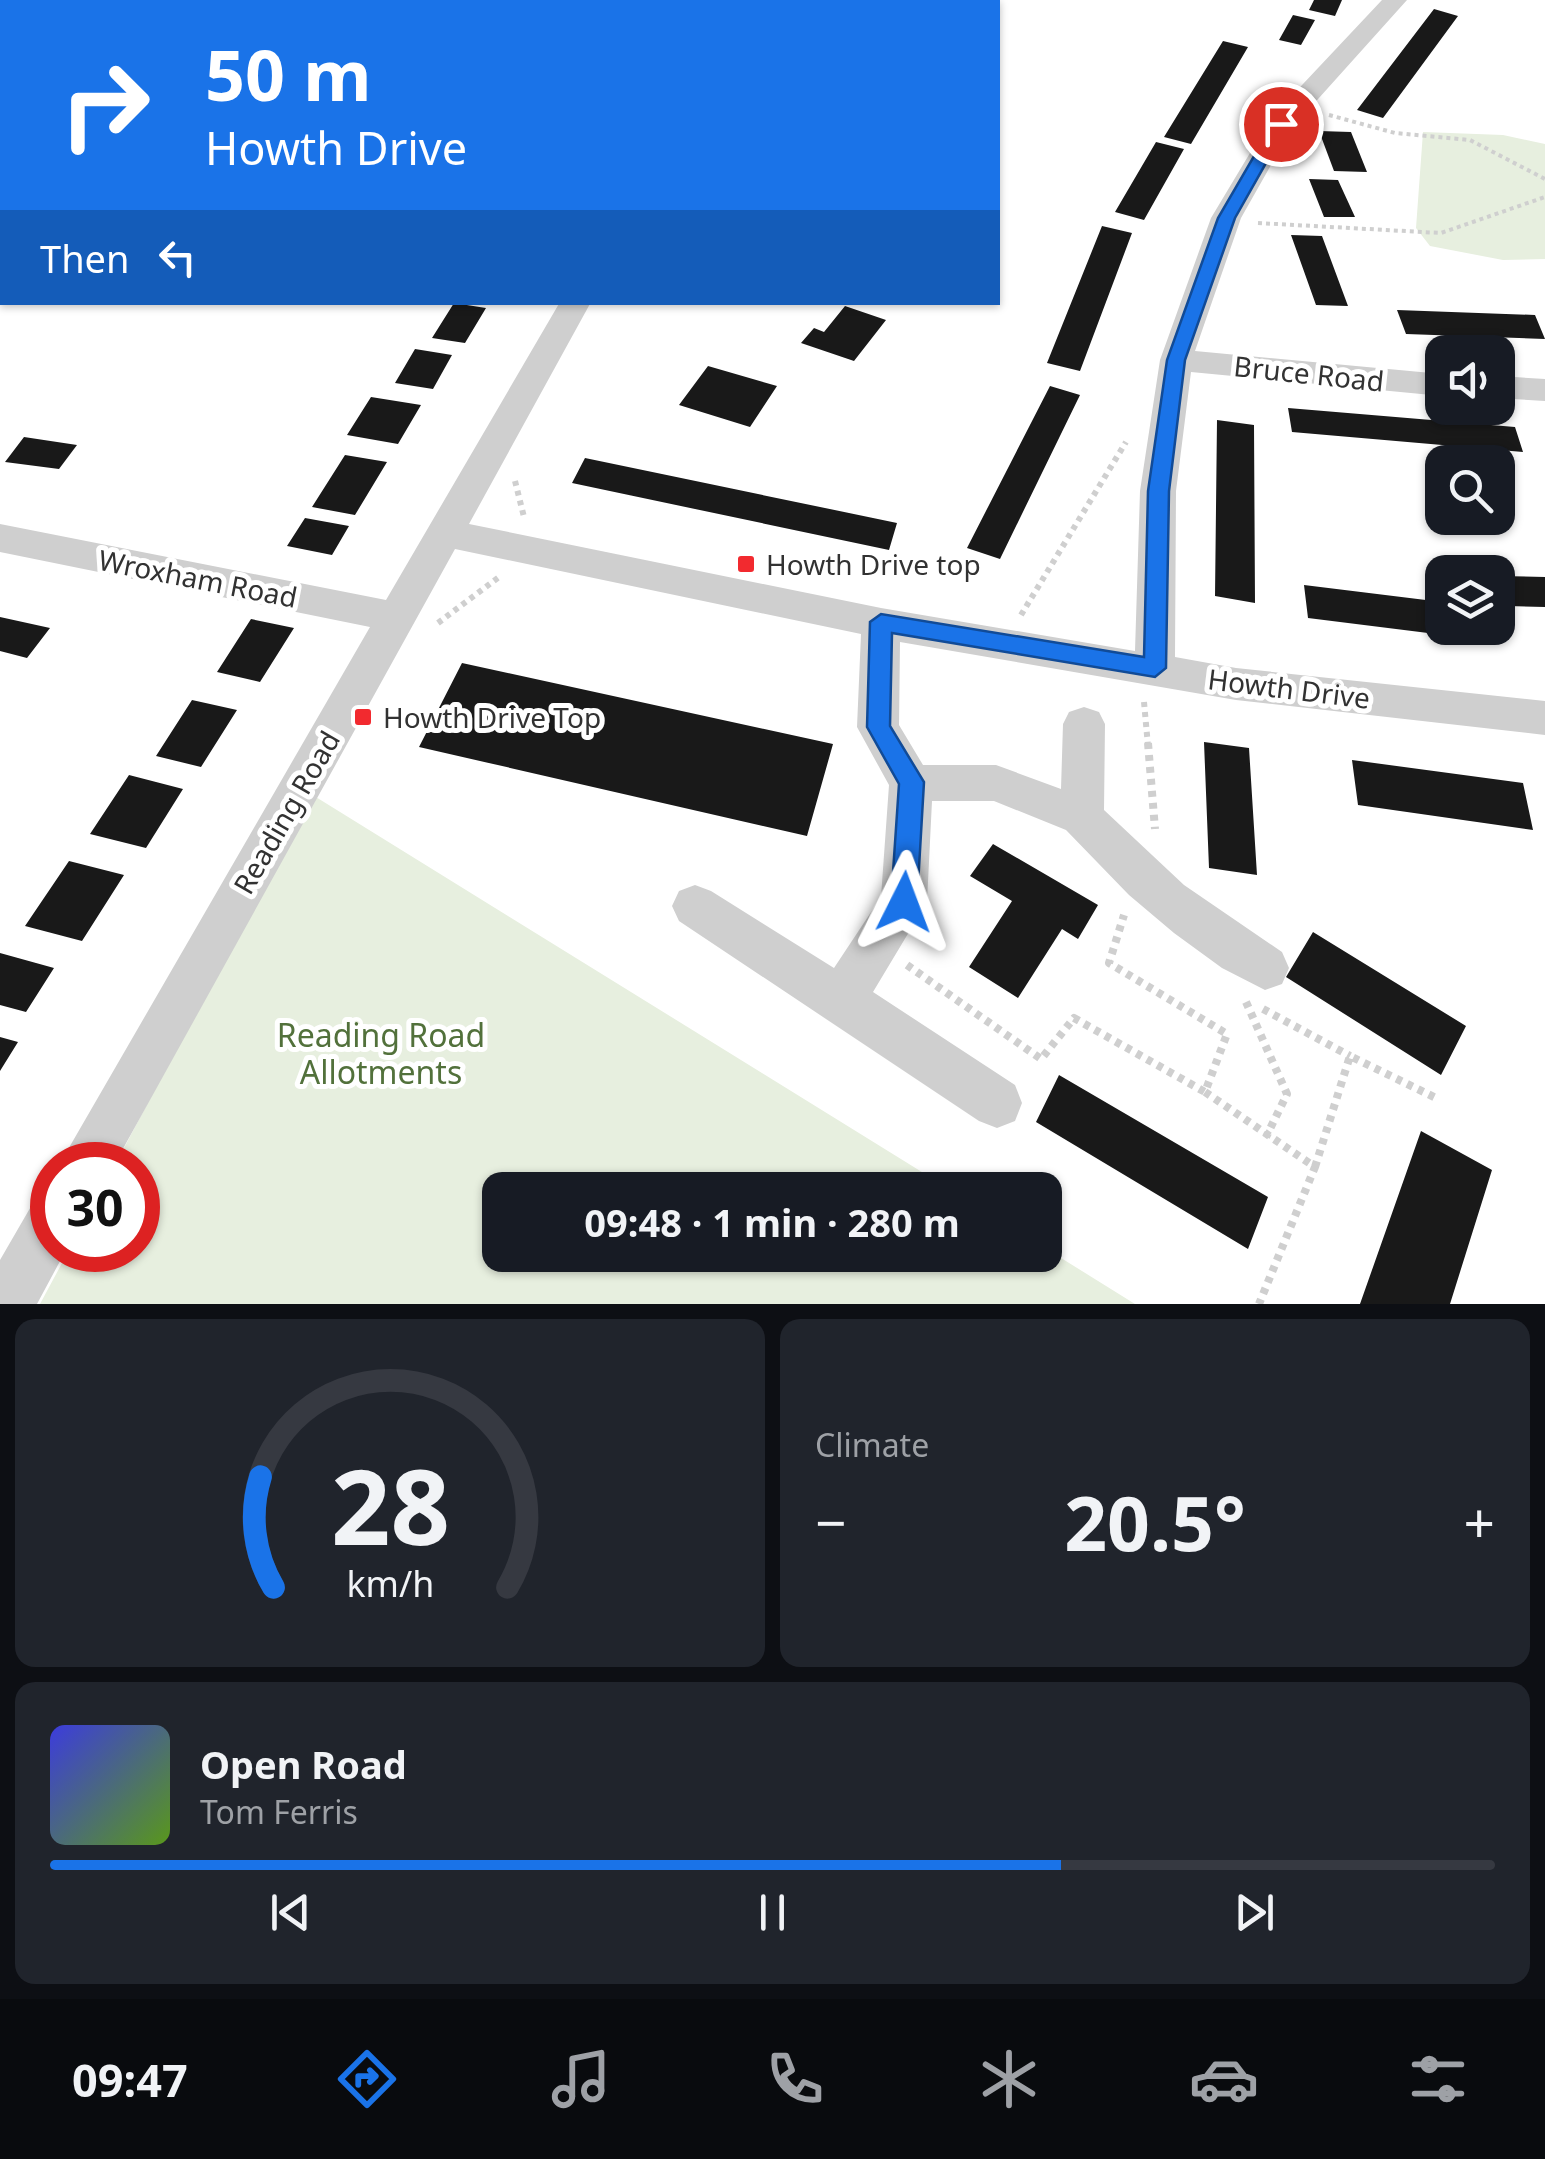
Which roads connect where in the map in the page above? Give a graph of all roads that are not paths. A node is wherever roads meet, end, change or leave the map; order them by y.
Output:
1 (1395, 0) edge
2 (574, 305) edge
3 (1176, 360) junction
4 (1425, 383) edge
5 (1515, 389) edge
6 (1545, 390) edge
7 (445, 533) junction
8 (0, 538) edge
9 (397, 617) junction
10 (881, 622) junction
11 (1149, 679) junction
12 (1545, 718) edge
13 (1084, 724) dead end
14 (911, 782) junction
15 (1082, 817) junction
16 (695, 906) dead end
17 (1264, 968) dead end
18 (841, 999) junction
19 (998, 1103) dead end
20 (98, 1142) edge
21 (30, 1261) edge
22 (6, 1304) edge

1 - 3 street
2 - 7 street, Reading Road
3 - 4 street, Bruce Road
3 - 11 street
5 - 6 street
7 - 9 street, Reading Road
7 - 10 street, Howth Drive
8 - 9 street, Wroxham Road
9 - 20 street, Reading Road
10 - 11 street, Howth Drive
10 - 14 street
11 - 12 street, Howth Drive
13 - 15 street
14 - 15 street
14 - 18 street
15 - 17 street
16 - 18 street
18 - 19 street
21 - 22 street

